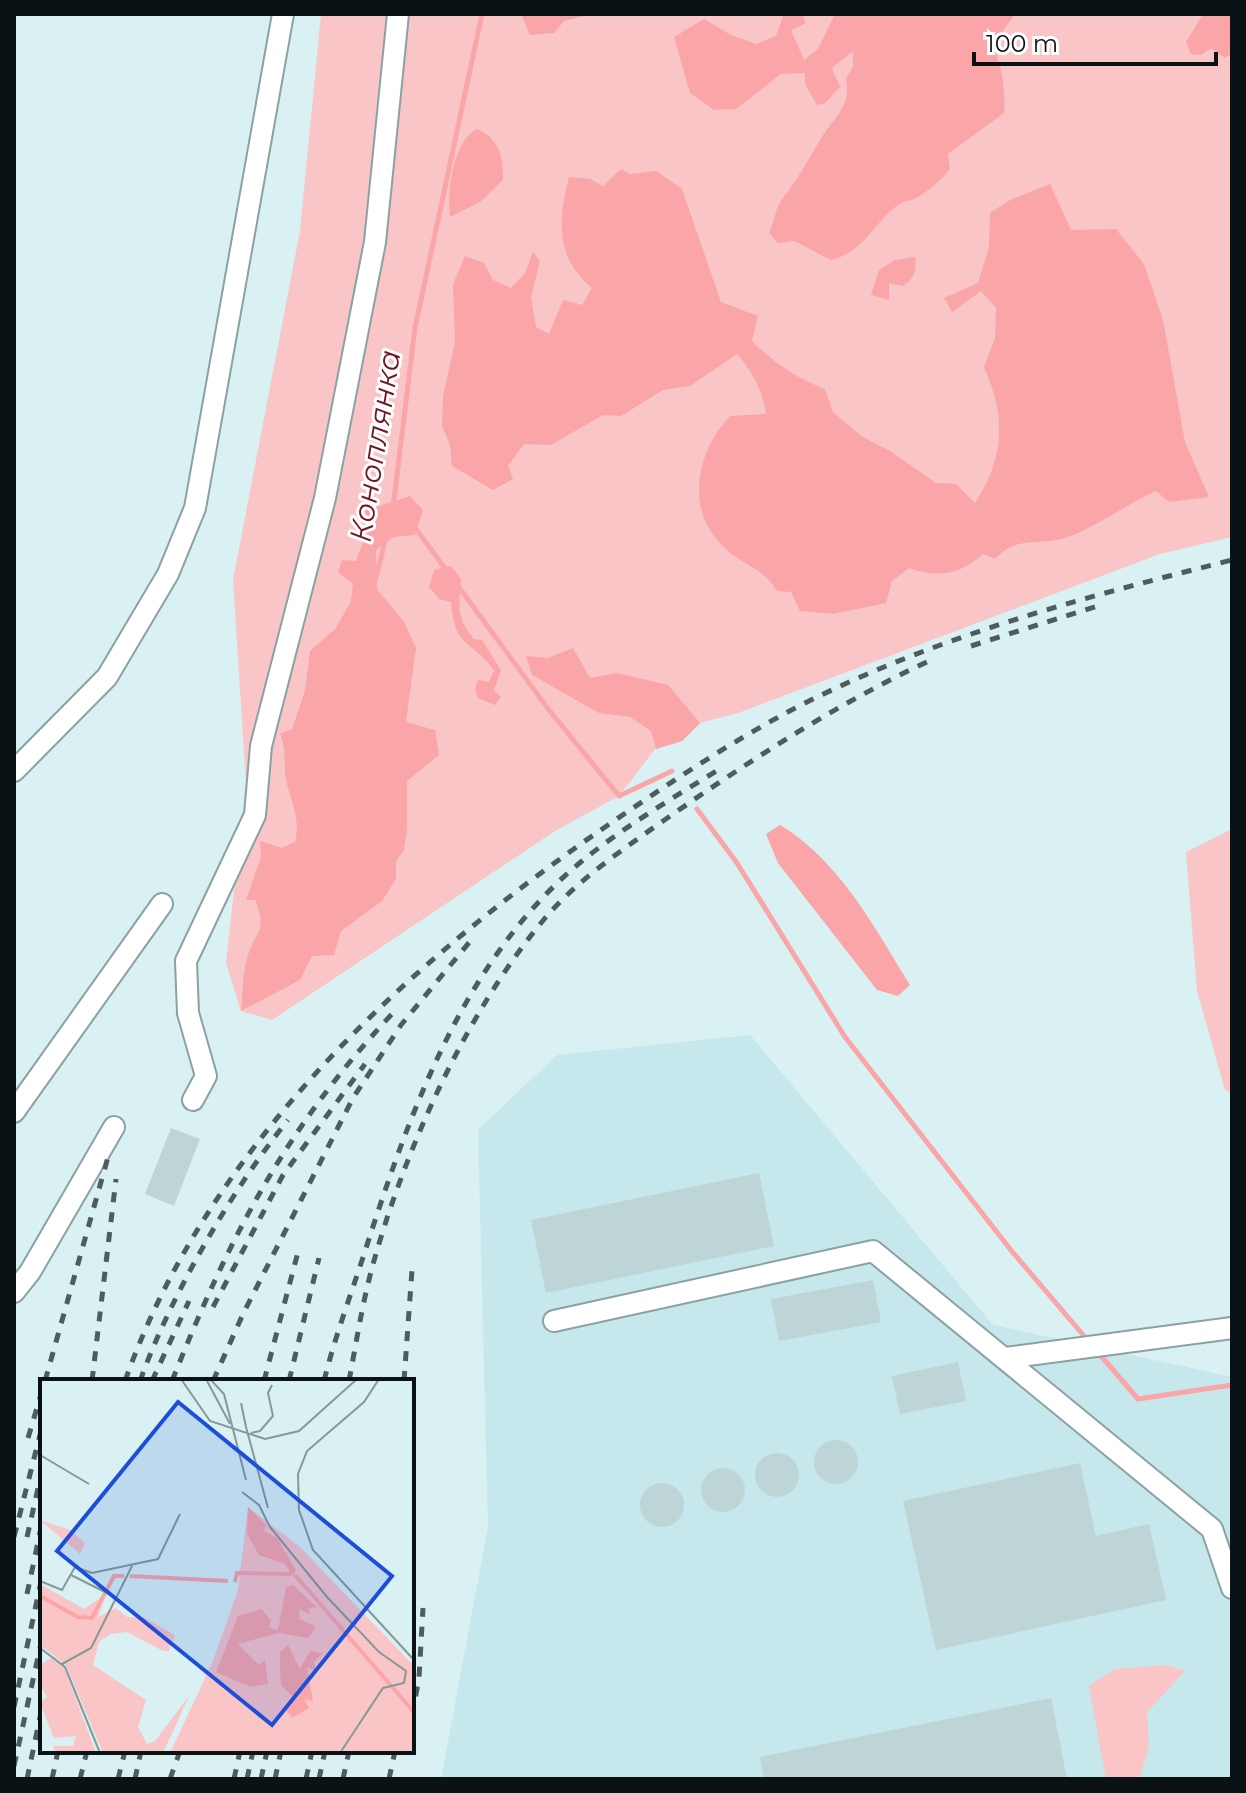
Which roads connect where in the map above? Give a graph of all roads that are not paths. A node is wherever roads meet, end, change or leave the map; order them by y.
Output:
1 (283, 14) edge
2 (398, 14) edge
3 (14, 771) edge
4 (162, 904) dead end
5 (193, 1100) dead end
6 (14, 1112) edge
7 (114, 1127) dead end
8 (14, 1292) edge
9 (554, 1321) dead end
10 (1232, 1328) edge
11 (1006, 1358) junction
12 (1232, 1588) edge

1 - 3 street
2 - 5 street
4 - 6 street
7 - 8 street
9 - 11 street
10 - 11 street
11 - 12 street

